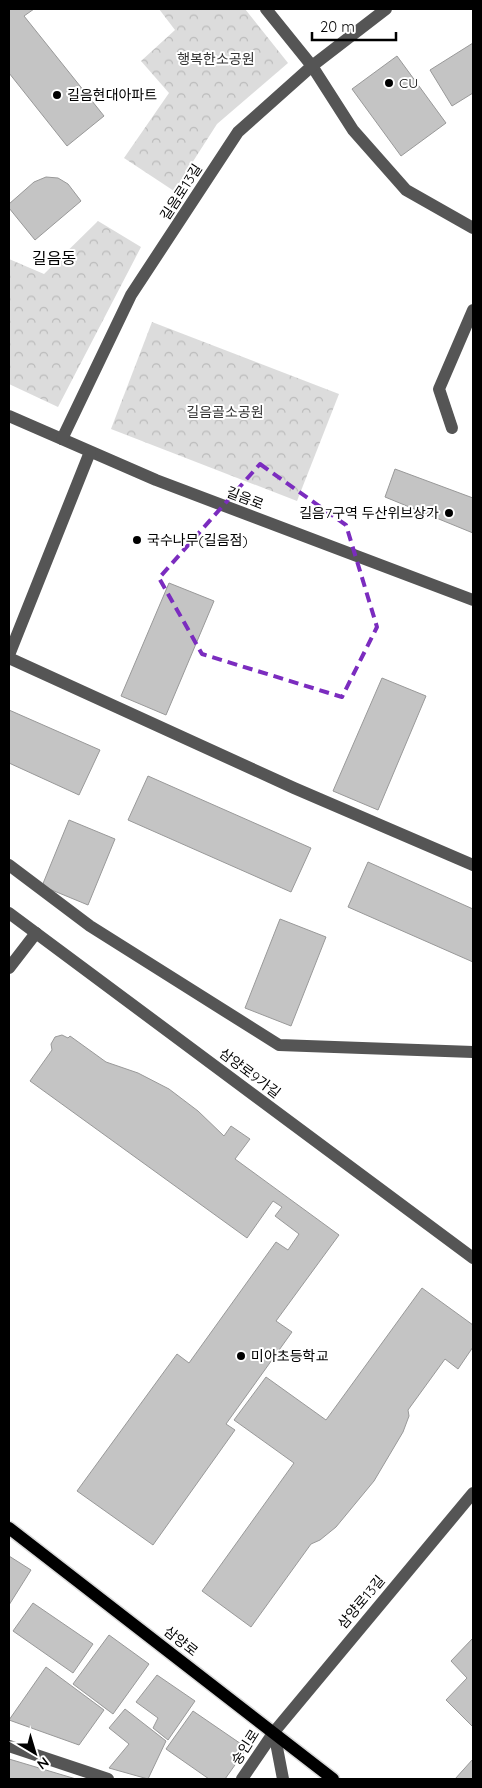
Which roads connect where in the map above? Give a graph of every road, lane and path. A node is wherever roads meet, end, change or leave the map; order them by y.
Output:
1 (266, 9) edge
2 (386, 9) edge
3 (312, 66) junction
4 (473, 228) edge
5 (473, 310) edge
6 (9, 416) edge
7 (452, 428) dead end
8 (62, 439) junction
9 (90, 452) junction
10 (473, 600) edge
11 (9, 656) edge
12 (9, 865) edge
13 (473, 865) edge
14 (9, 912) edge
15 (36, 932) junction
16 (9, 968) edge
17 (473, 1052) edge
18 (473, 1258) edge
19 (473, 1492) edge
20 (9, 1528) edge
21 (274, 1732) junction
22 (9, 1746) edge
23 (108, 1779) edge
24 (242, 1779) edge
25 (283, 1779) edge
26 (333, 1779) edge

1 - 3 street
2 - 3 street, 길음로13길
3 - 4 street
3 - 8 street, 길음로13길
5 - 7 street
6 - 8 street, 길음로
8 - 9 street, 길음로
9 - 10 street, 길음로
9 - 11 street
11 - 13 street
12 - 17 street
14 - 15 street, 삼양로9가길
15 - 16 street
15 - 18 street, 삼양로9가길
19 - 21 street, 삼양로13길
20 - 21 main road, 삼양로
21 - 24 street, 숭인로
21 - 25 street
21 - 26 main road, 삼양로
22 - 23 street

